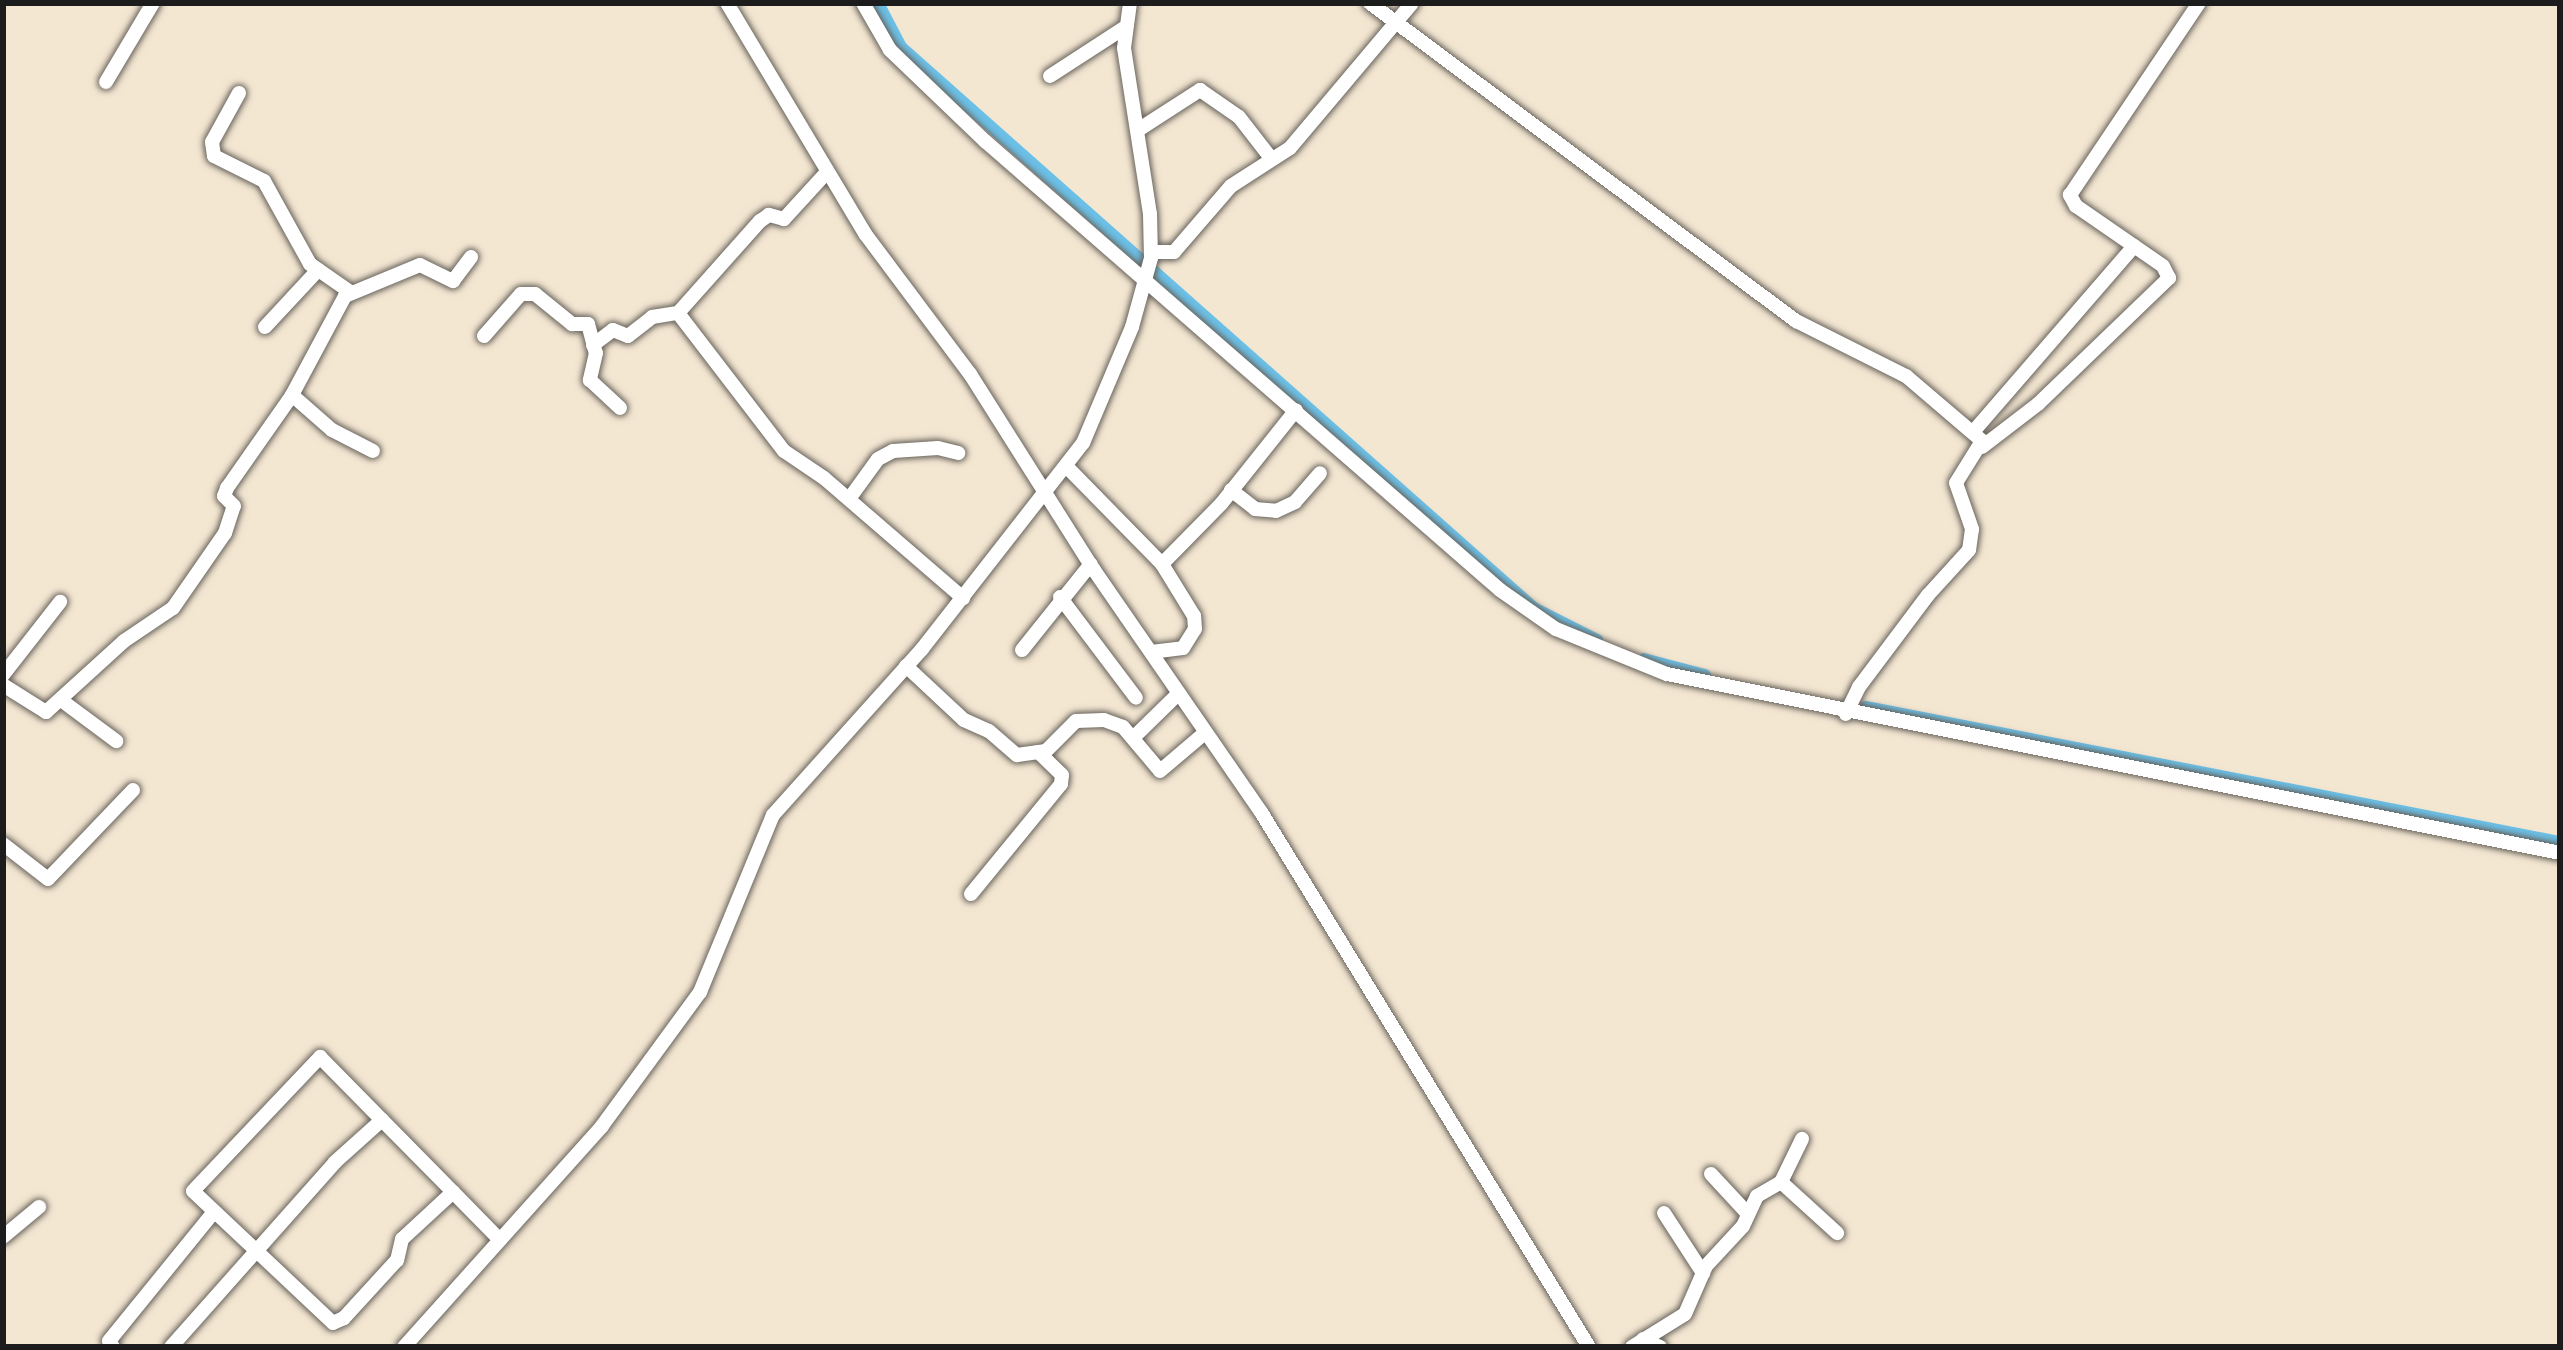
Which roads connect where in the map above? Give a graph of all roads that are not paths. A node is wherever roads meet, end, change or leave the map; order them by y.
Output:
1 (153, 3) edge
2 (727, 3) edge
3 (863, 3) edge
4 (1130, 3) edge
5 (1370, 3) edge
6 (1412, 3) edge
7 (2199, 3) edge
8 (1396, 24) junction
9 (1124, 28) junction
10 (1050, 76) dead end
11 (106, 82) dead end
12 (239, 93) dead end
13 (1138, 130) junction
14 (1270, 157) junction
15 (827, 172) junction
16 (2134, 246) junction
17 (1151, 255) junction
18 (471, 257) dead end
19 (318, 270) junction
20 (1145, 279) junction
21 (350, 292) junction
22 (678, 313) junction
23 (265, 327) dead end
24 (484, 336) dead end
25 (593, 345) junction
26 (292, 395) junction
27 (620, 409) dead end
28 (1296, 410) junction
29 (1973, 432) junction
30 (1982, 447) junction
31 (373, 451) dead end
32 (958, 453) dead end
33 (1066, 467) junction
34 (1320, 473) dead end
35 (1232, 490) junction
36 (1047, 495) junction
37 (849, 500) junction
38 (1091, 564) junction
39 (1162, 564) junction
40 (1060, 597) junction
41 (963, 598) junction
42 (60, 602) dead end
43 (1022, 650) dead end
44 (1151, 652) junction
45 (906, 666) junction
46 (3, 675) edge
47 (3, 685) edge
48 (1179, 693) junction
49 (1136, 698) dead end
50 (61, 700) junction
51 (1849, 712) junction
52 (1206, 732) junction
53 (1133, 738) junction
54 (116, 741) dead end
55 (1039, 752) junction
56 (133, 790) dead end
57 (3, 844) edge
58 (2560, 853) edge
59 (970, 894) dead end
60 (382, 1120) junction
61 (1802, 1139) dead end
62 (1711, 1174) dead end
63 (1781, 1182) junction
64 (453, 1192) junction
65 (39, 1207) dead end
66 (214, 1212) junction
67 (1664, 1213) dead end
68 (1748, 1214) junction
69 (1838, 1234) dead end
70 (3, 1237) edge
71 (500, 1240) junction
72 (257, 1253) junction
73 (1702, 1273) junction
74 (1638, 1343) edge
75 (113, 1347) edge
76 (171, 1347) edge
77 (404, 1347) edge
78 (1589, 1347) edge
79 (1660, 1347) edge

1 - 11 street
2 - 15 street
3 - 20 street
4 - 9 street
5 - 8 street
6 - 8 street
7 - 16 street
8 - 14 street
8 - 29 street
9 - 10 street
9 - 13 street
12 - 19 street
13 - 14 street
13 - 17 street
14 - 17 street
15 - 22 street
15 - 36 street
16 - 29 street
16 - 30 street
17 - 20 street
18 - 21 street
19 - 21 street
19 - 23 street
20 - 28 street
20 - 33 street
21 - 26 street
22 - 25 street
22 - 37 street
24 - 25 street
25 - 27 street
26 - 31 street
26 - 50 street
28 - 35 street
28 - 51 street
29 - 30 street
30 - 51 street
32 - 37 street
33 - 36 street
33 - 39 street
34 - 35 street
35 - 39 street
36 - 38 street
36 - 41 street
37 - 41 street
38 - 40 street
38 - 44 street
39 - 44 street
40 - 43 street
40 - 49 street
41 - 45 street
42 - 46 street
44 - 48 street
45 - 55 street
45 - 71 street
47 - 50 street
48 - 52 street
48 - 53 street
50 - 54 street
51 - 58 street
52 - 53 street
52 - 78 street
53 - 55 street
55 - 59 street
56 - 57 street
60 - 64 street
60 - 66 street
60 - 72 street
61 - 63 street
62 - 68 street
63 - 68 street
63 - 69 street
64 - 71 street
64 - 72 street
65 - 70 street
66 - 72 street
66 - 75 street
67 - 73 street
68 - 73 street
71 - 77 street
72 - 76 street
73 - 74 street
74 - 79 street

